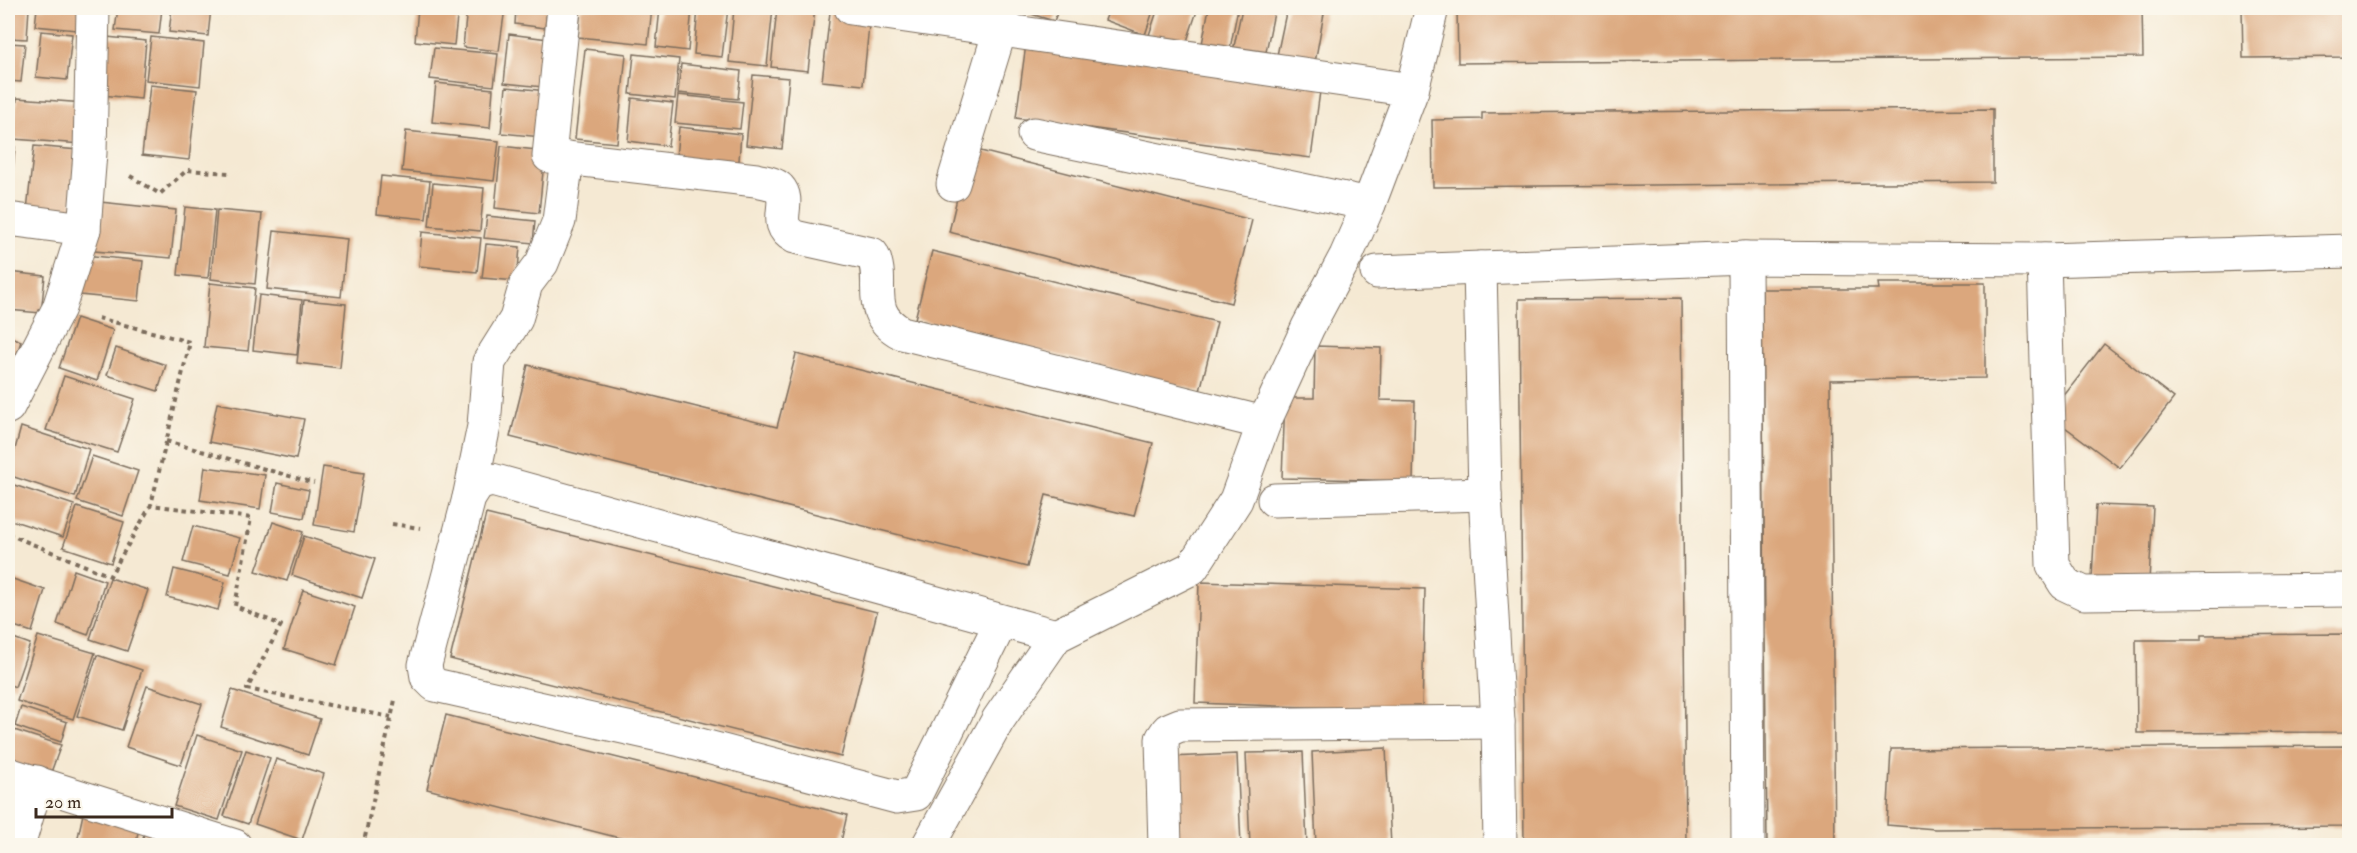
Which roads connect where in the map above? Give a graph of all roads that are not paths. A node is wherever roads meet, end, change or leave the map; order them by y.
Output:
1 (93, 8) edge
2 (564, 8) edge
3 (851, 8) edge
4 (1432, 8) edge
5 (1000, 30) junction
6 (1412, 90) junction
7 (1034, 134) dead end
8 (567, 158) junction
9 (954, 183) dead end
10 (1370, 204) junction
11 (8, 219) edge
12 (84, 229) junction
13 (2349, 251) edge
14 (1745, 258) junction
15 (2044, 260) junction
16 (1480, 268) junction
17 (1377, 272) dead end
18 (8, 407) edge
19 (1264, 423) junction
20 (1485, 494) junction
21 (469, 498) junction
22 (1274, 500) dead end
23 (2349, 590) edge
24 (1001, 622) junction
25 (1056, 636) junction
26 (1498, 722) junction
27 (22, 778) edge
28 (18, 846) edge
29 (236, 846) edge
30 (928, 846) edge
31 (1166, 846) edge
32 (1500, 846) edge
33 (1748, 846) edge

1 - 12 street
2 - 8 street
3 - 5 street
4 - 6 street
5 - 6 street
5 - 9 street
6 - 10 street
7 - 10 street
8 - 19 street
8 - 21 street
10 - 19 street
11 - 12 street
12 - 18 street
13 - 15 street
14 - 15 street
14 - 16 street
14 - 33 street
15 - 23 street
16 - 17 street
16 - 20 street
19 - 25 street
20 - 22 street
20 - 26 street
21 - 24 street
21 - 24 street
24 - 25 street
25 - 30 street
26 - 31 street
26 - 32 street
27 - 28 street
27 - 29 street

